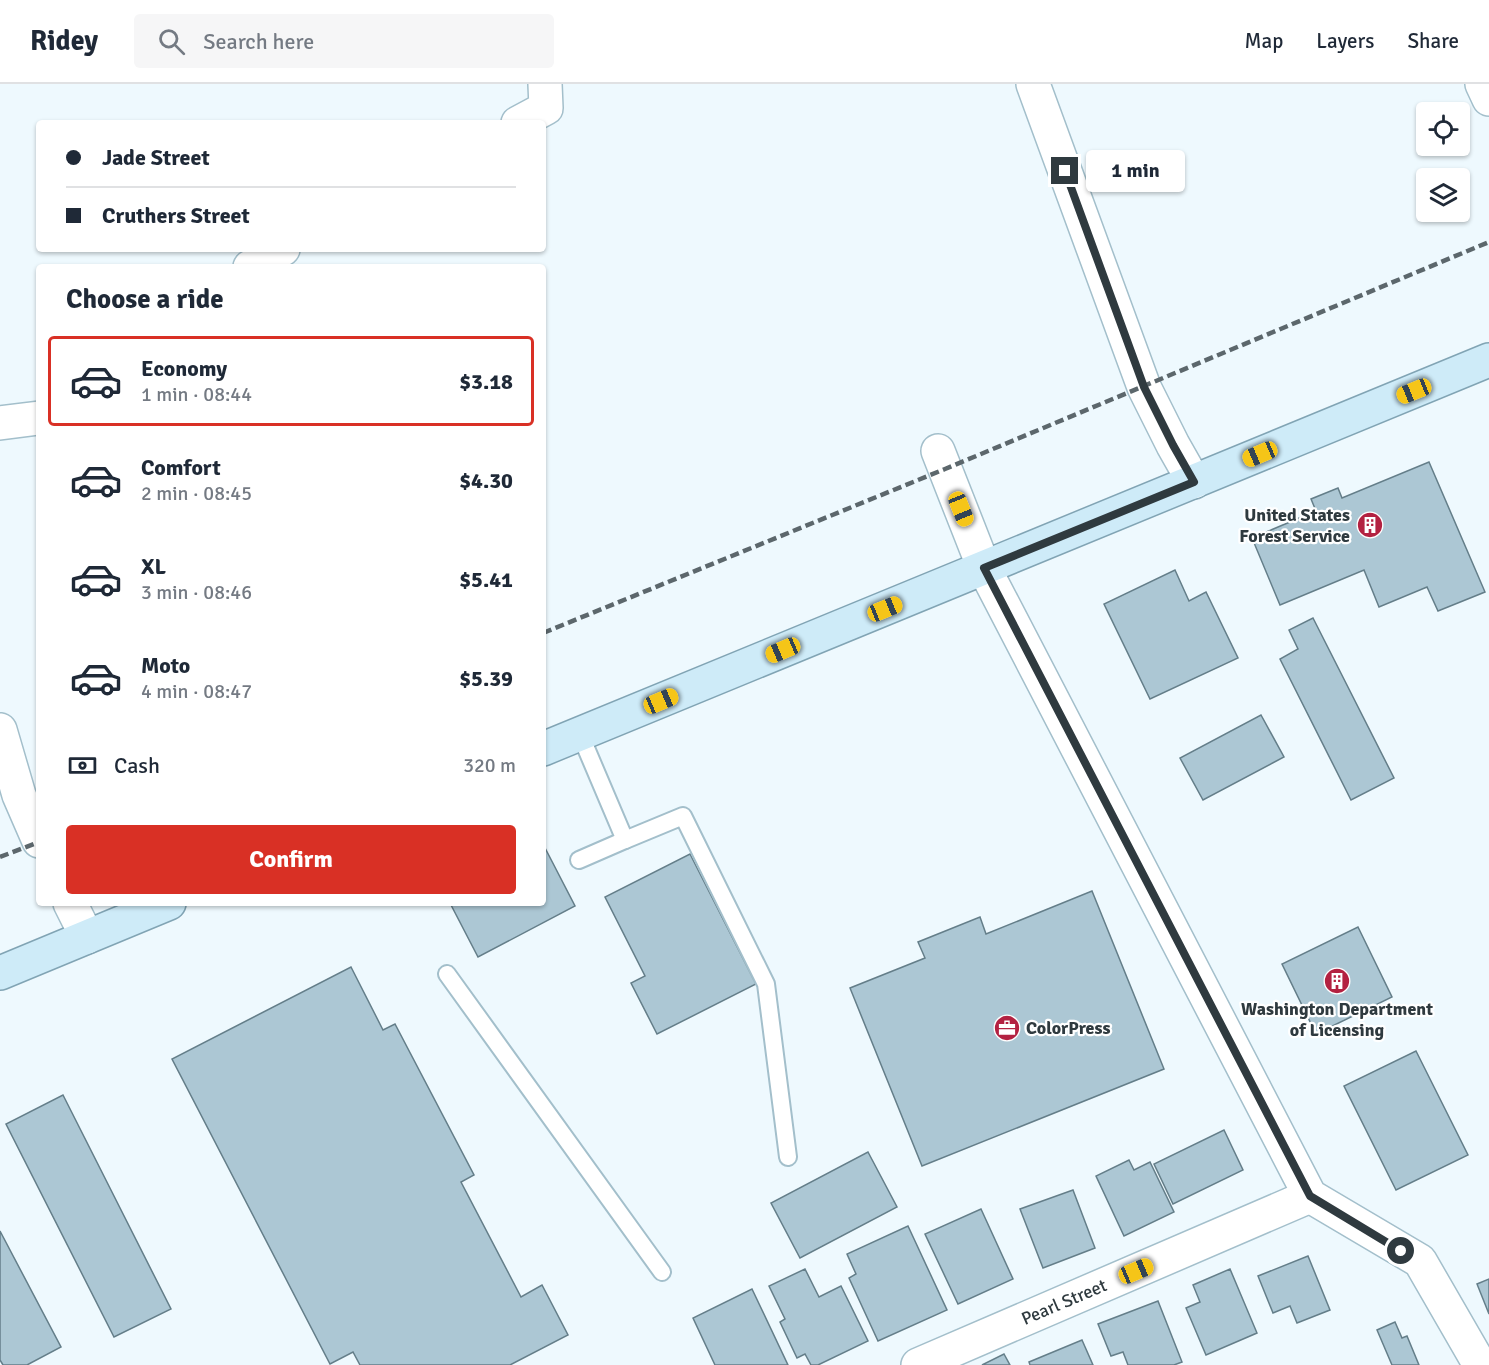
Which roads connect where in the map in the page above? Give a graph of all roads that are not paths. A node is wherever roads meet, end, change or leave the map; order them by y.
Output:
1 (1034, 84) edge
2 (1482, 84) edge
3 (545, 96) edge
4 (1489, 99) edge
5 (521, 120) edge
6 (278, 252) edge
7 (256, 264) edge
8 (1489, 360) edge
9 (36, 417) edge
10 (0, 423) edge
11 (938, 451) dead end
12 (1194, 482) junction
13 (984, 568) junction
14 (0, 730) edge
15 (580, 734) junction
16 (546, 748) edge
17 (36, 834) edge
18 (625, 840) junction
19 (579, 860) dead end
20 (72, 906) edge
21 (162, 906) edge
22 (87, 937) junction
23 (0, 973) edge
24 (447, 974) dead end
25 (788, 1157) dead end
26 (1310, 1196) junction
27 (662, 1272) dead end
28 (918, 1365) edge
29 (1480, 1365) edge

1 - 12 street
2 - 4 street
3 - 5 street
6 - 7 street
8 - 12 main road
9 - 10 street
11 - 13 street
12 - 13 main road
13 - 15 main road
13 - 26 street
14 - 17 street
15 - 16 main road
15 - 18 lane
18 - 19 lane
18 - 25 lane
20 - 22 street
21 - 22 main road
22 - 23 main road
24 - 27 lane
26 - 28 street, Pearl Street
26 - 29 street

